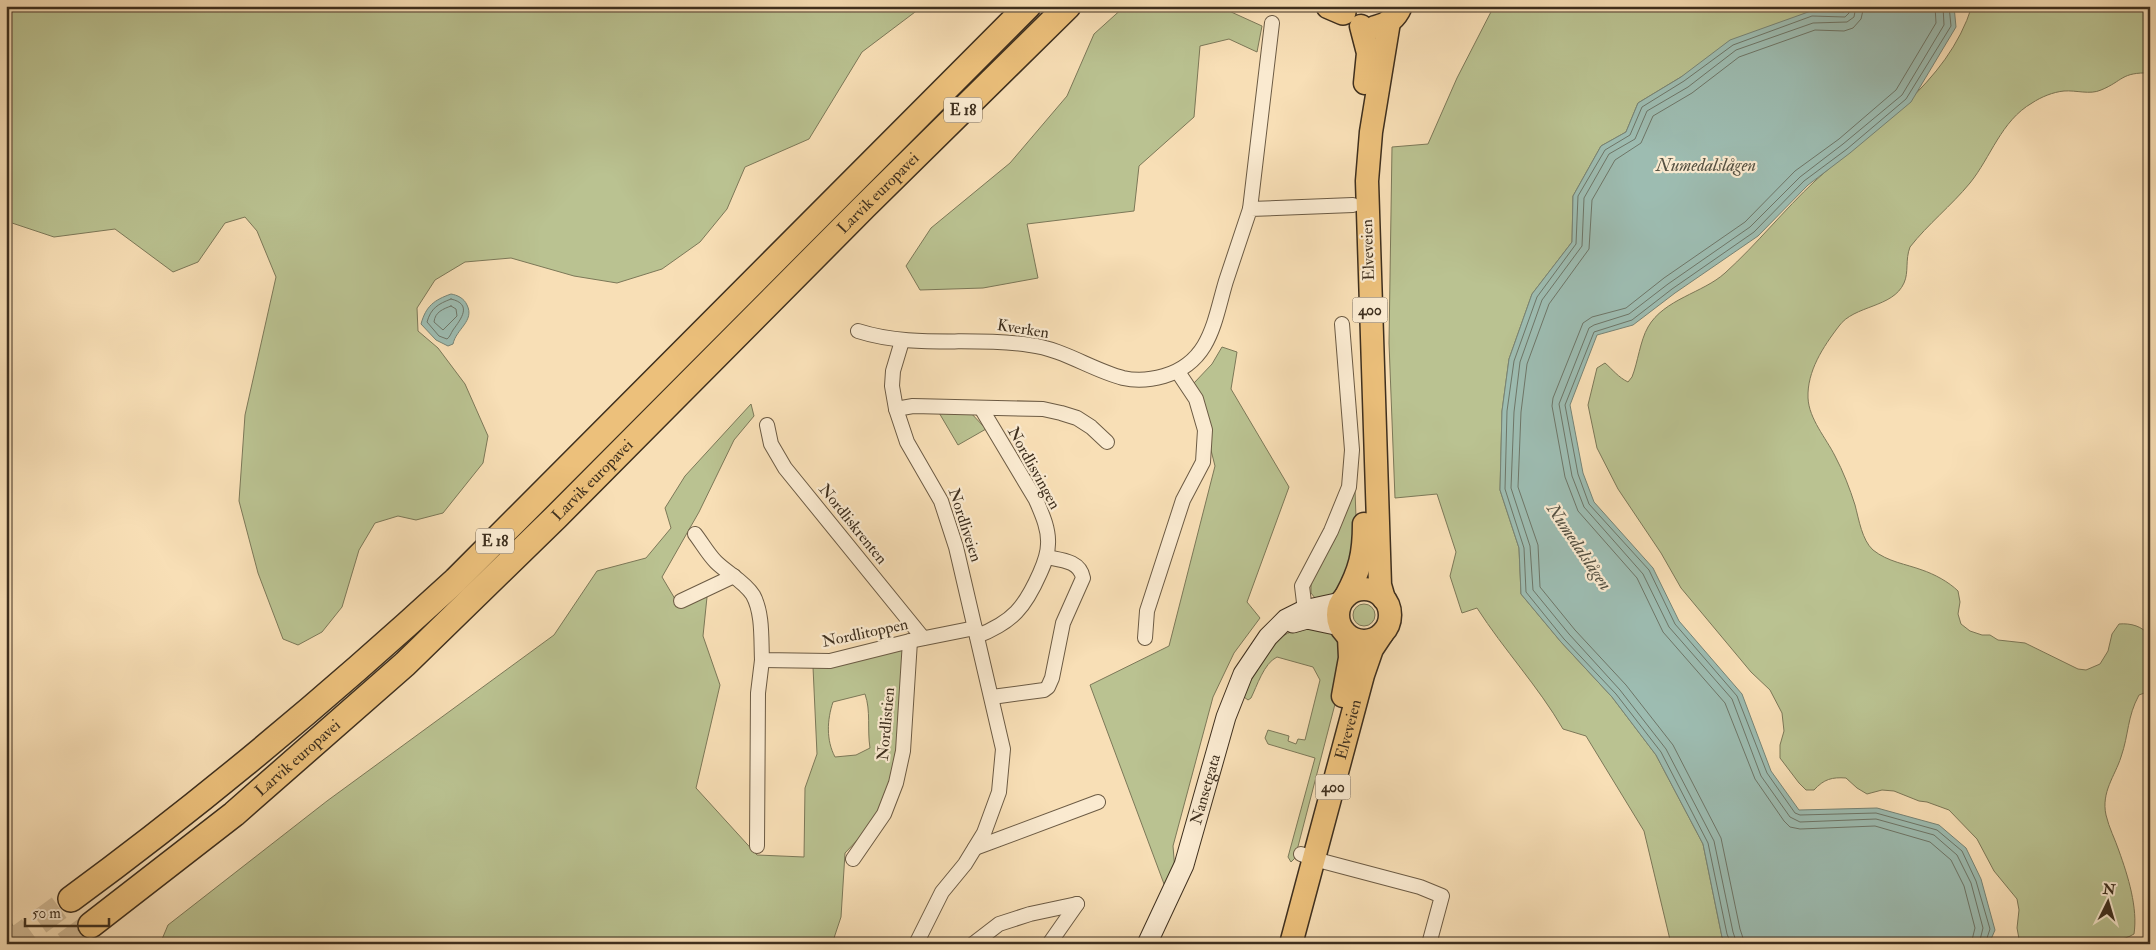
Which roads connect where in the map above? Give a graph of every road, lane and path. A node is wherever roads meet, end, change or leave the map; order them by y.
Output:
1 (1028, 6) edge
2 (1068, 6) edge
3 (1343, 13) edge
4 (1395, 14) edge
5 (1272, 24) dead end
6 (1353, 205) junction
7 (1250, 209) junction
8 (1342, 324) dead end
9 (858, 331) dead end
10 (902, 341) junction
11 (1178, 372) junction
12 (981, 408) junction
13 (896, 409) junction
14 (767, 425) dead end
15 (1107, 442) dead end
16 (695, 534) dead end
17 (1047, 557) junction
18 (734, 576) junction
19 (1343, 599) junction
20 (1384, 599) junction
21 (681, 601) dead end
22 (1306, 615) junction
23 (976, 632) junction
24 (1345, 632) junction
25 (1382, 634) junction
26 (1145, 638) dead end
27 (917, 640) junction
28 (762, 660) junction
29 (992, 697) junction
30 (1098, 802) dead end
31 (757, 846) dead end
32 (975, 848) junction
33 (1308, 857) junction
34 (853, 859) dead end
35 (72, 900) tunnel mouth
36 (90, 925) tunnel mouth
37 (916, 944) edge
38 (973, 944) edge
39 (1049, 944) edge
40 (1147, 944) edge
41 (1277, 944) edge
42 (1291, 944) edge
43 (1429, 944) edge

1 - 35 highway, Larvik europavei / E 18
2 - 36 highway, Larvik europavei / E 18
3 - 4 highway, 400
3 - 6 highway, Elveveien / 400
4 - 20 highway, Elveveien / 400
5 - 7 street, Kverken
6 - 7 street
6 - 19 highway, Elveveien / 400
7 - 11 street, Kverken
8 - 22 street
9 - 10 street, Kverken
10 - 11 street, Kverken
10 - 13 street, Nordliveien
11 - 26 street
12 - 13 street, Nordlisvingen
12 - 15 street, Nordlisvingen
12 - 17 street, Nordlisvingen
13 - 23 street, Nordliveien
14 - 27 street, Nordliskrenten
16 - 18 street
17 - 23 street, Nordlisvingen
17 - 29 street
18 - 21 street
18 - 28 street
19 - 20 highway
19 - 22 main road, Nansetgata
19 - 24 highway, 400
20 - 25 highway, 400
22 - 24 main road
22 - 40 main road, Nansetgata
23 - 27 street, Nordlitoppen
23 - 29 street, Nordliveien
24 - 25 highway
24 - 33 highway, Elveveien / 400
25 - 33 highway, Elveveien / 400
27 - 28 street, Nordlitoppen
27 - 34 street, Nordlistien
28 - 31 street
29 - 32 street, Nordliveien
30 - 32 street
32 - 37 street, Nordliveien
33 - 41 highway, Elveveien / 400
33 - 42 highway, Elveveien / 400
33 - 43 street
38 - 39 street

